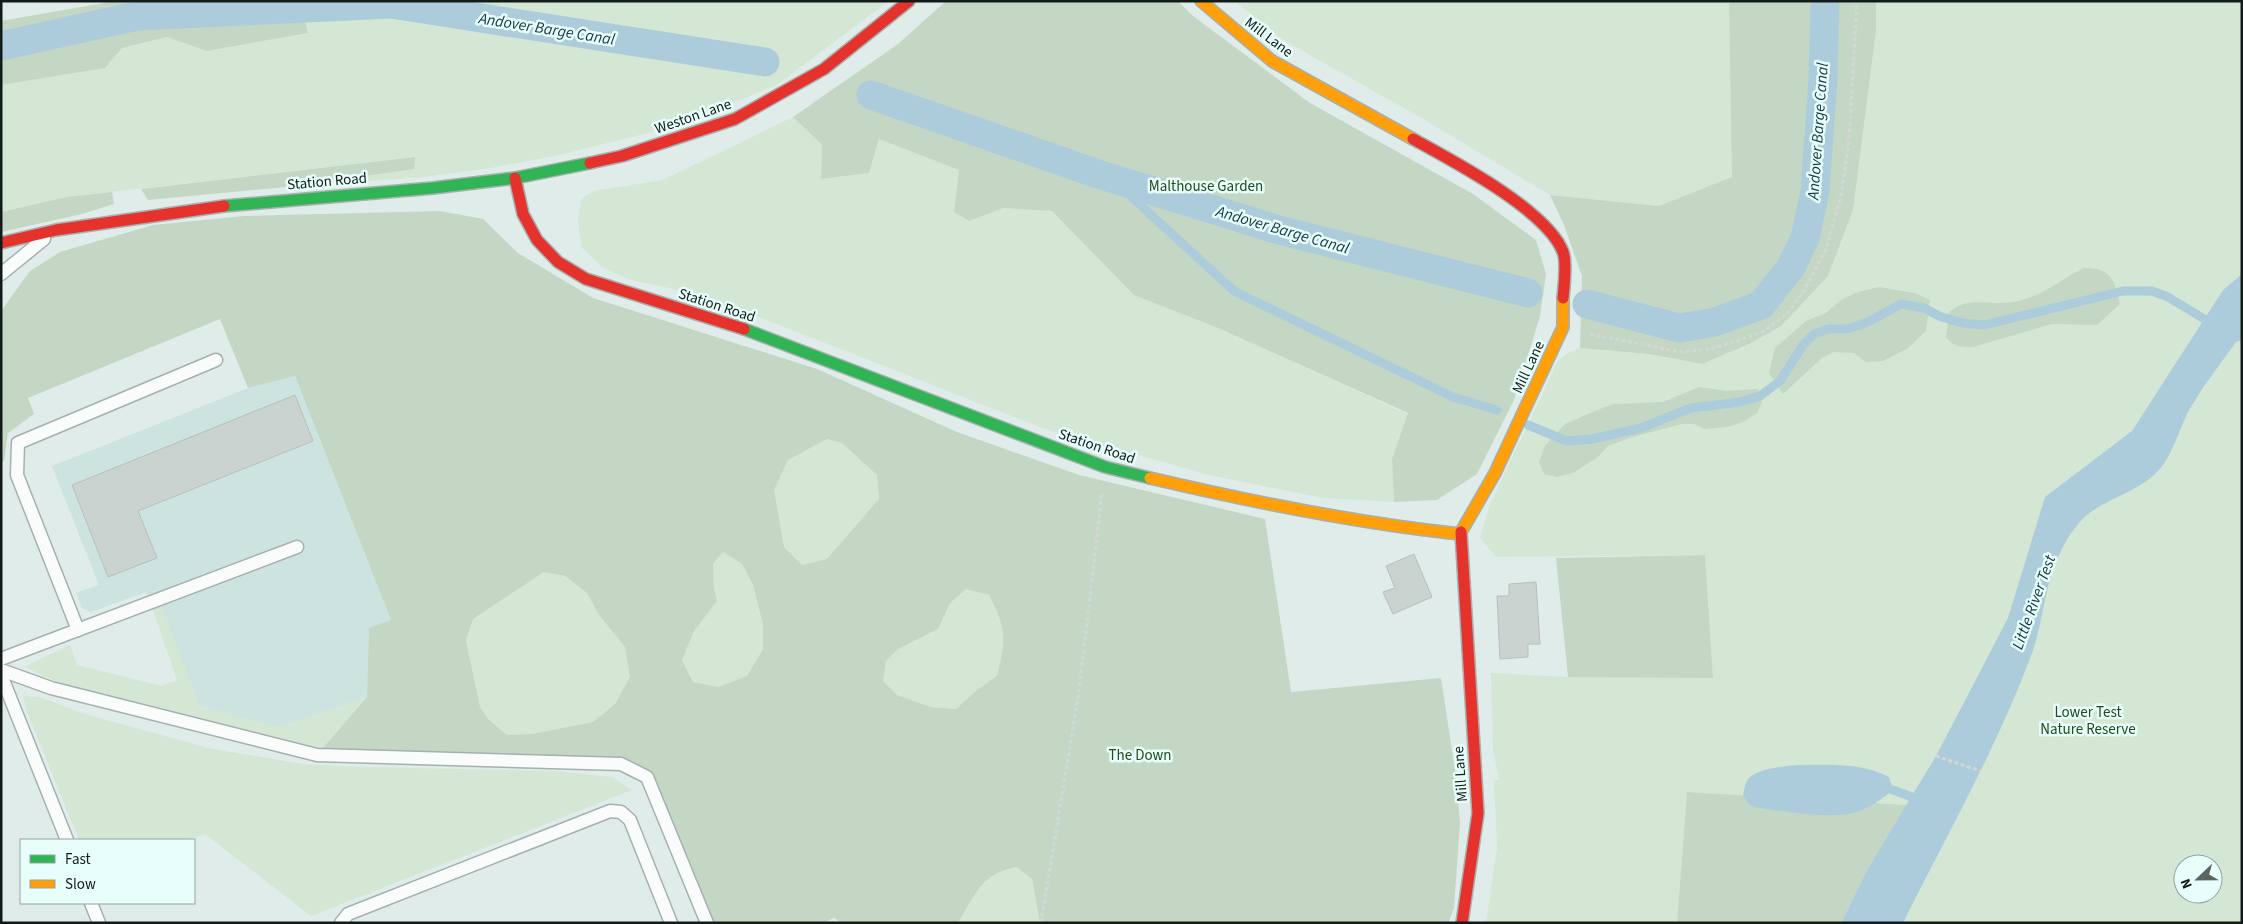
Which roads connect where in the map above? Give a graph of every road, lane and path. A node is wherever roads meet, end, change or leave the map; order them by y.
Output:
1 (909, 1) edge
2 (1201, 1) edge
3 (1857, 1) edge
4 (515, 178) junction
5 (56, 230) junction
6 (1, 243) edge
7 (1, 274) edge
8 (1563, 327) junction
9 (216, 360) dead end
10 (1104, 467) junction
11 (1460, 534) junction
12 (297, 547) dead end
13 (78, 630) junction
14 (1, 659) edge
15 (1, 670) edge
16 (1, 675) edge
17 (1936, 756) dead end
18 (1981, 771) dead end
19 (66, 839) edge
20 (91, 904) edge
21 (99, 923) edge
22 (341, 923) edge
23 (671, 923) edge
24 (708, 923) edge
25 (1040, 923) edge
26 (1462, 923) edge

1 - 4 street, Weston Lane
2 - 8 street, Mill Lane
3 - 8 path
4 - 5 street, Station Road
4 - 10 street, Station Road
5 - 6 street, Station Road
5 - 7 lane
8 - 11 street, Mill Lane
9 - 13 lane
10 - 11 street, Station Road
10 - 25 path
11 - 26 street, Mill Lane
12 - 13 lane
13 - 14 lane
15 - 24 lane
16 - 19 lane
17 - 18 path
20 - 21 lane
22 - 23 lane

